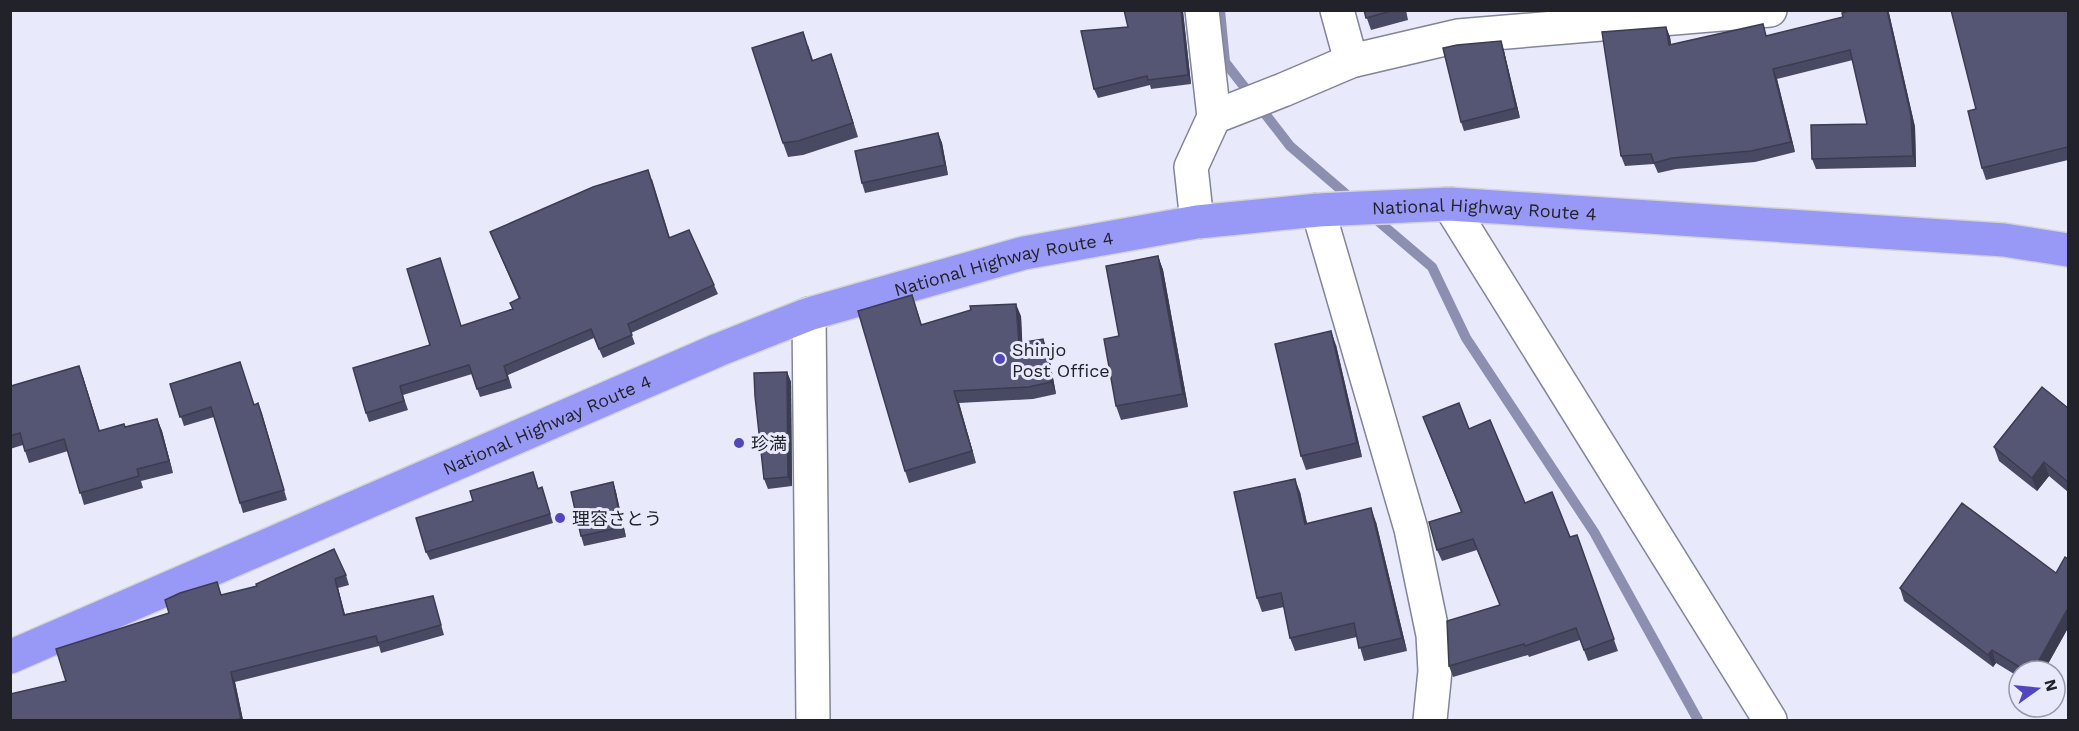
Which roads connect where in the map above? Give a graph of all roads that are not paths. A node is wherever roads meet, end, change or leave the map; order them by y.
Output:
1 (1202, 10) edge
2 (1337, 10) edge
3 (1770, 10) edge
4 (1351, 61) junction
5 (1223, 113) junction
6 (1449, 204) junction
7 (1325, 210) junction
8 (1197, 222) junction
9 (2068, 250) edge
10 (809, 314) junction
11 (10, 657) edge
12 (813, 720) edge
13 (1430, 720) edge
14 (1770, 720) edge

1 - 5 street
2 - 4 street
3 - 4 street
4 - 5 street
5 - 8 street
6 - 7 highway, National Highway Route 4
6 - 9 highway, National Highway Route 4
6 - 14 street
7 - 8 highway, National Highway Route 4
7 - 13 street
8 - 10 highway, National Highway Route 4
10 - 11 highway, National Highway Route 4
10 - 12 street

